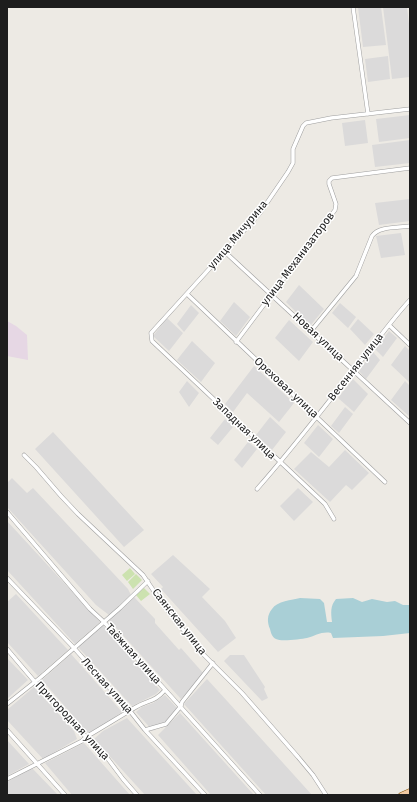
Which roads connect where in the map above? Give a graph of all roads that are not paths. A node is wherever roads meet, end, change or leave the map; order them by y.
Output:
1 (353, 7) edge
2 (410, 109) edge
3 (368, 114) junction
4 (410, 168) edge
5 (410, 226) edge
6 (225, 252) junction
7 (187, 294) junction
8 (271, 294) junction
9 (410, 300) edge
10 (389, 325) junction
11 (311, 331) junction
12 (152, 341) joint
13 (236, 342) junction
14 (410, 345) edge
15 (353, 370) junction
16 (317, 417) junction
17 (410, 423) edge
18 (24, 455) dead end
19 (280, 463) junction
20 (385, 482) dead end
21 (257, 489) dead end
22 (7, 512) edge
23 (334, 519) dead end
24 (8, 581) edge
25 (148, 581) junction
26 (104, 622) junction
27 (74, 648) junction
28 (7, 649) edge
29 (213, 663) junction
30 (35, 682) junction
31 (165, 690) junction
32 (7, 704) edge
33 (181, 706) junction
34 (130, 711) junction
35 (7, 730) edge
36 (145, 730) junction
37 (86, 736) junction
38 (37, 763) junction
39 (7, 779) edge
40 (410, 791) edge
41 (65, 795) edge
42 (137, 795) edge
43 (205, 795) edge
44 (260, 795) edge
45 (326, 795) edge
46 (402, 795) edge

1 - 3 street
2 - 3 street
3 - 6 street, улица Мичурина
4 - 8 street, улица Механизаторов
5 - 11 street
6 - 7 street, улица Мичурина
6 - 8 street, Новая улица
7 - 12 street, улица Мичурина
7 - 13 street, Ореховая улица
8 - 11 street, Новая улица
8 - 13 street, улица Механизаторов
9 - 10 street, Весенняя улица
10 - 14 street
10 - 15 street, Весенняя улица
11 - 15 street, Новая улица
12 - 19 street, Западная улица
13 - 16 street, Ореховая улица
15 - 16 street, Весенняя улица
15 - 17 street, Новая улица
16 - 19 street, Весенняя улица
16 - 20 street, Ореховая улица
18 - 25 street, Саянская улица
19 - 21 street, Весенняя улица
19 - 23 street, Западная улица
22 - 26 street, Таёжная улица
24 - 27 street, Лесная улица
25 - 26 street
25 - 29 street, Саянская улица
26 - 27 street
26 - 31 street, Таёжная улица
27 - 30 street
27 - 34 street, Лесная улица
28 - 30 street, Пригородная улица
29 - 33 street
29 - 45 street, Саянская улица
30 - 32 street
30 - 37 street, Пригородная улица
31 - 33 street, Таёжная улица
31 - 34 street
33 - 36 street
33 - 44 street, Таёжная улица
34 - 36 street, Лесная улица
34 - 37 street
35 - 38 street
36 - 43 street, Лесная улица
37 - 38 street
37 - 42 street, Пригородная улица
38 - 39 street
38 - 41 street
40 - 46 main road

